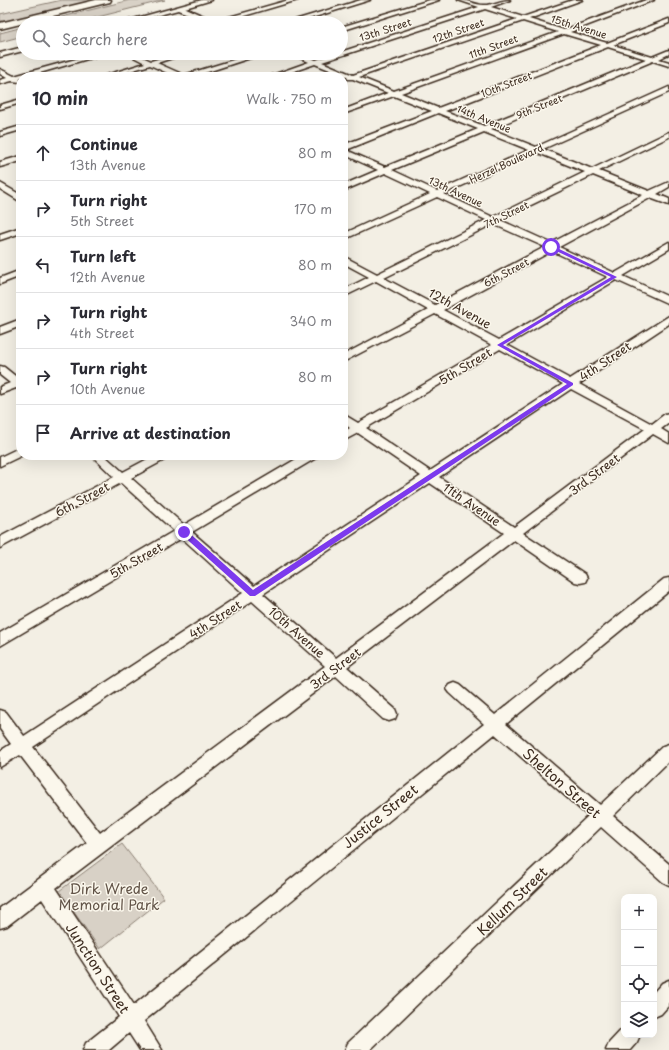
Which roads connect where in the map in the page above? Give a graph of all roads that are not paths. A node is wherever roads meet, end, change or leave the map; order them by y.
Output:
1 (107, 0) edge
2 (120, 0) edge
3 (209, 0) edge
4 (295, 0) edge
5 (366, 0) edge
6 (436, 0) edge
7 (461, 0) edge
8 (507, 0) edge
9 (579, 0) edge
10 (651, 0) edge
11 (484, 7) junction
12 (179, 8) junction
13 (50, 14) junction
14 (38, 16) edge
15 (42, 16) edge
16 (56, 16) edge
17 (149, 16) edge
18 (198, 16) edge
19 (239, 16) edge
20 (312, 16) edge
21 (16, 19) edge
22 (523, 19) junction
23 (669, 21) edge
24 (0, 22) edge
25 (16, 22) edge
26 (0, 26) edge
27 (16, 26) edge
28 (348, 27) edge
29 (0, 31) edge
30 (564, 32) junction
31 (607, 45) junction
32 (16, 51) edge
33 (348, 51) edge
34 (669, 52) edge
35 (0, 55) edge
36 (652, 59) junction
37 (79, 60) edge
38 (144, 60) edge
39 (161, 60) edge
40 (240, 60) edge
41 (310, 60) edge
42 (321, 60) edge
43 (315, 62) junction
44 (151, 63) junction
45 (669, 64) edge
46 (0, 71) edge
47 (35, 72) edge
48 (120, 72) edge
49 (171, 72) edge
50 (201, 72) edge
51 (285, 72) edge
52 (341, 72) edge
53 (348, 75) edge
54 (16, 77) edge
55 (354, 77) junction
56 (13, 78) junction
57 (348, 79) edge
58 (16, 80) edge
59 (0, 82) edge
60 (669, 89) edge
61 (394, 93) junction
62 (16, 102) edge
63 (0, 107) edge
64 (348, 110) edge
65 (438, 111) junction
66 (16, 129) edge
67 (484, 129) junction
68 (0, 134) edge
69 (669, 134) edge
70 (348, 146) edge
71 (535, 149) junction
72 (348, 153) edge
73 (16, 160) edge
74 (0, 165) edge
75 (384, 170) junction
76 (592, 172) junction
77 (669, 184) edge
78 (0, 185) edge
79 (348, 186) edge
80 (16, 193) edge
81 (437, 194) junction
82 (649, 195) junction
83 (16, 196) edge
84 (0, 199) edge
85 (669, 202) edge
86 (493, 220) junction
87 (16, 232) edge
88 (348, 235) edge
89 (0, 238) edge
90 (669, 245) edge
91 (551, 247) junction
92 (348, 262) edge
93 (16, 275) edge
94 (376, 277) junction
95 (615, 277) junction
96 (0, 281) edge
97 (348, 291) edge
98 (669, 301) edge
99 (436, 310) junction
100 (669, 319) edge
101 (16, 324) edge
102 (0, 331) edge
103 (500, 345) junction
104 (348, 356) edge
105 (0, 369) edge
106 (16, 381) edge
107 (571, 384) junction
108 (16, 385) edge
109 (0, 391) edge
110 (669, 417) edge
111 (348, 421) edge
112 (359, 428) junction
113 (653, 429) junction
114 (348, 434) edge
115 (669, 439) edge
116 (16, 454) edge
117 (103, 460) edge
118 (154, 460) edge
119 (304, 460) edge
120 (0, 462) edge
121 (430, 476) junction
122 (122, 477) junction
123 (184, 532) junction
124 (515, 533) junction
125 (0, 543) edge
126 (580, 578) dead end
127 (669, 582) edge
128 (253, 594) junction
129 (0, 640) edge
130 (336, 668) junction
131 (455, 689) dead end
132 (389, 714) dead end
133 (0, 717) edge
134 (494, 723) junction
135 (22, 745) junction
136 (669, 751) edge
137 (0, 760) edge
138 (601, 816) junction
139 (99, 845) junction
140 (669, 876) edge
141 (44, 886) junction
142 (0, 919) edge
143 (669, 990) edge
144 (657, 1004) edge
145 (131, 1018) junction
146 (627, 1038) edge
147 (93, 1050) edge
148 (152, 1050) edge
149 (355, 1050) edge
150 (616, 1050) edge

1 - 13 highway
2 - 16 highway
3 - 12 street
4 - 19 street
5 - 20 street
6 - 28 street
7 - 11 street, 15th Avenue
8 - 11 street, 13th Street
9 - 22 street, 12th Street
10 - 30 street, 11th Street
11 - 22 street, 15th Avenue
11 - 33 street, 13th Street
12 - 17 street
12 - 18 street
13 - 14 highway
13 - 15 highway
21 - 24 highway
22 - 30 street, 15th Avenue
22 - 55 street, 12th Street
23 - 31 street, 10th Street
25 - 26 highway
27 - 29 highway
30 - 31 street, 15th Avenue
30 - 61 street, 11th Street
31 - 36 street, 15th Avenue
31 - 65 street, 10th Street
32 - 35 street
34 - 36 street, 9th Street
36 - 45 street, 15th Avenue
36 - 67 street, 9th Street
37 - 47 street
38 - 44 street
39 - 44 street
40 - 50 street
41 - 43 street, 14th Avenue
42 - 43 street, 13th Street
43 - 51 street, 13th Street
43 - 52 street, 14th Avenue
44 - 48 street
44 - 49 street
46 - 56 street
53 - 55 street, 14th Avenue
54 - 56 street
55 - 57 street, 12th Street
55 - 61 street, 14th Avenue
56 - 58 street
56 - 59 street
60 - 71 street, Herzel Boulevard
61 - 64 street, 11th Street
61 - 65 street, 14th Avenue
62 - 63 street
65 - 67 street, 14th Avenue
65 - 70 street, 10th Street
66 - 68 street
67 - 71 street, 14th Avenue
67 - 75 street, 9th Street
69 - 76 street, 7th Street
71 - 76 street, 14th Avenue
71 - 81 street, Herzel Boulevard
72 - 75 street, 13th Avenue
73 - 74 street
75 - 79 street, 9th Street
75 - 81 street, 13th Avenue
76 - 82 street, 14th Avenue
76 - 86 street, 7th Street
77 - 82 street, 6th Street
78 - 80 street
81 - 86 street, 13th Avenue
81 - 88 street, Herzel Boulevard
82 - 85 street, 14th Avenue
82 - 91 street, 6th Street
83 - 84 street
86 - 91 street, 13th Avenue
86 - 94 street, 7th Street
87 - 89 street
90 - 95 street, 5th Street
91 - 95 street, 13th Avenue
91 - 99 street, 6th Street
92 - 94 street, 12th Avenue
93 - 96 street
94 - 97 street, 7th Street
94 - 99 street, 12th Avenue
95 - 98 street, 13th Avenue
95 - 103 street, 5th Street
99 - 103 street, 12th Avenue
99 - 104 street, 6th Street
100 - 107 street, 4th Street
101 - 102 street
103 - 107 street, 12th Avenue
103 - 112 street, 5th Street
105 - 106 street
107 - 113 street, 12th Avenue
107 - 121 street, 4th Street
108 - 109 street
110 - 113 street, 3rd Street
111 - 112 street, 11th Avenue
112 - 114 street, 5th Street
112 - 121 street, 11th Avenue
113 - 115 street, 12th Avenue
113 - 124 street, 3rd Street
116 - 120 street
117 - 122 street, 10th Avenue
118 - 122 street, 6th Street
119 - 123 street, 5th Street
121 - 124 street, 11th Avenue
121 - 128 street, 4th Street
122 - 123 street, 10th Avenue
122 - 125 street, 6th Street
123 - 128 street, 10th Avenue
123 - 129 street, 5th Street
124 - 126 street, 11th Avenue
124 - 130 street, 3rd Street
127 - 134 street, Justice Street
128 - 130 street, 10th Avenue
128 - 135 street, 4th Street
130 - 132 street, 10th Avenue
130 - 139 street, 3rd Street
131 - 134 street, Shelton Street
133 - 135 street
134 - 138 street, Shelton Street
134 - 145 street, Justice Street
135 - 137 street, 4th Street
135 - 139 street
136 - 138 street, Kellum Street
138 - 140 street, Shelton Street
138 - 149 street, Kellum Street
139 - 141 street, 3rd Street
141 - 142 street, 3rd Street
141 - 145 street, Junction Street
143 - 144 street
145 - 147 street, Justice Street
145 - 148 street, Junction Street
146 - 150 street

